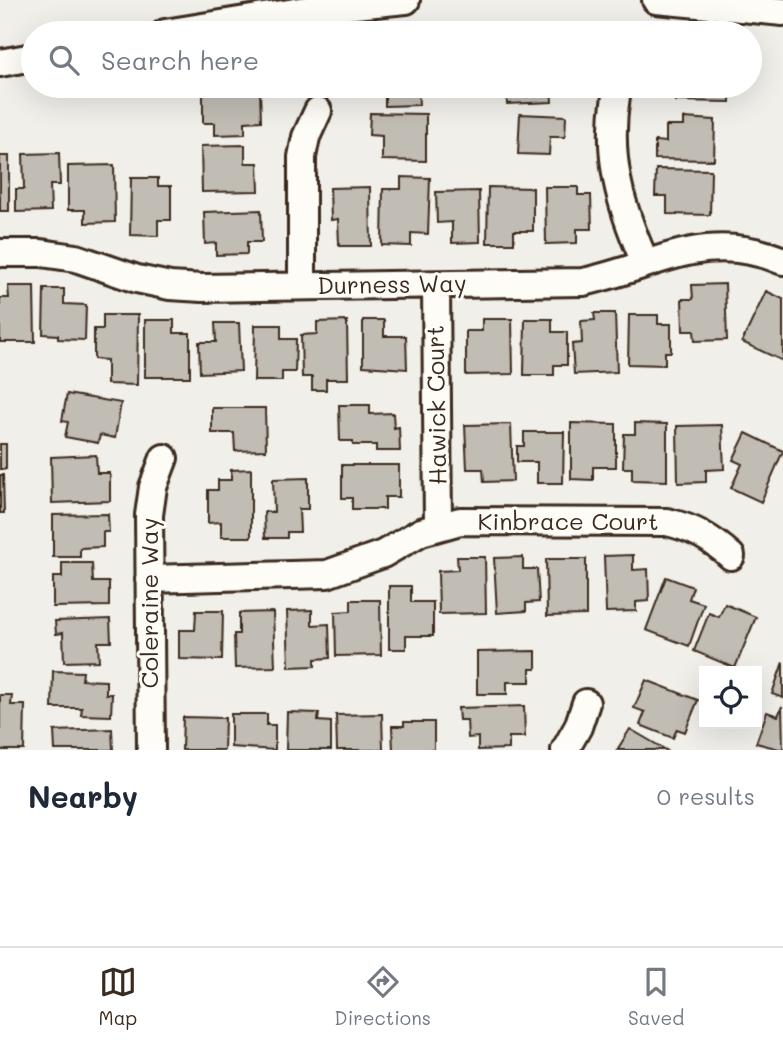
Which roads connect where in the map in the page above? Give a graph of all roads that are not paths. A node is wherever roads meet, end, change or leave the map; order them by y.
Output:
1 (406, 0) edge
2 (656, 0) edge
3 (783, 12) edge
4 (240, 21) edge
5 (21, 59) edge
6 (0, 62) edge
7 (616, 98) edge
8 (318, 111) dead end
9 (0, 253) edge
10 (783, 261) edge
11 (645, 262) junction
12 (436, 285) junction
13 (302, 286) junction
14 (164, 458) dead end
15 (438, 526) junction
16 (731, 556) dead end
17 (149, 579) junction
18 (586, 703) dead end
19 (151, 750) edge
20 (565, 750) edge

1 - 4 street
2 - 3 street
5 - 6 street
7 - 11 street
8 - 13 street
9 - 13 street, Durness Way
10 - 11 street, Durness Way
11 - 12 street, Durness Way
12 - 13 street, Durness Way
12 - 15 street, Hawick Court
14 - 17 street, Coleraine Way
15 - 16 street, Kinbrace Court
15 - 17 street, Kinbrace Court
17 - 19 street, Coleraine Way
18 - 20 street

